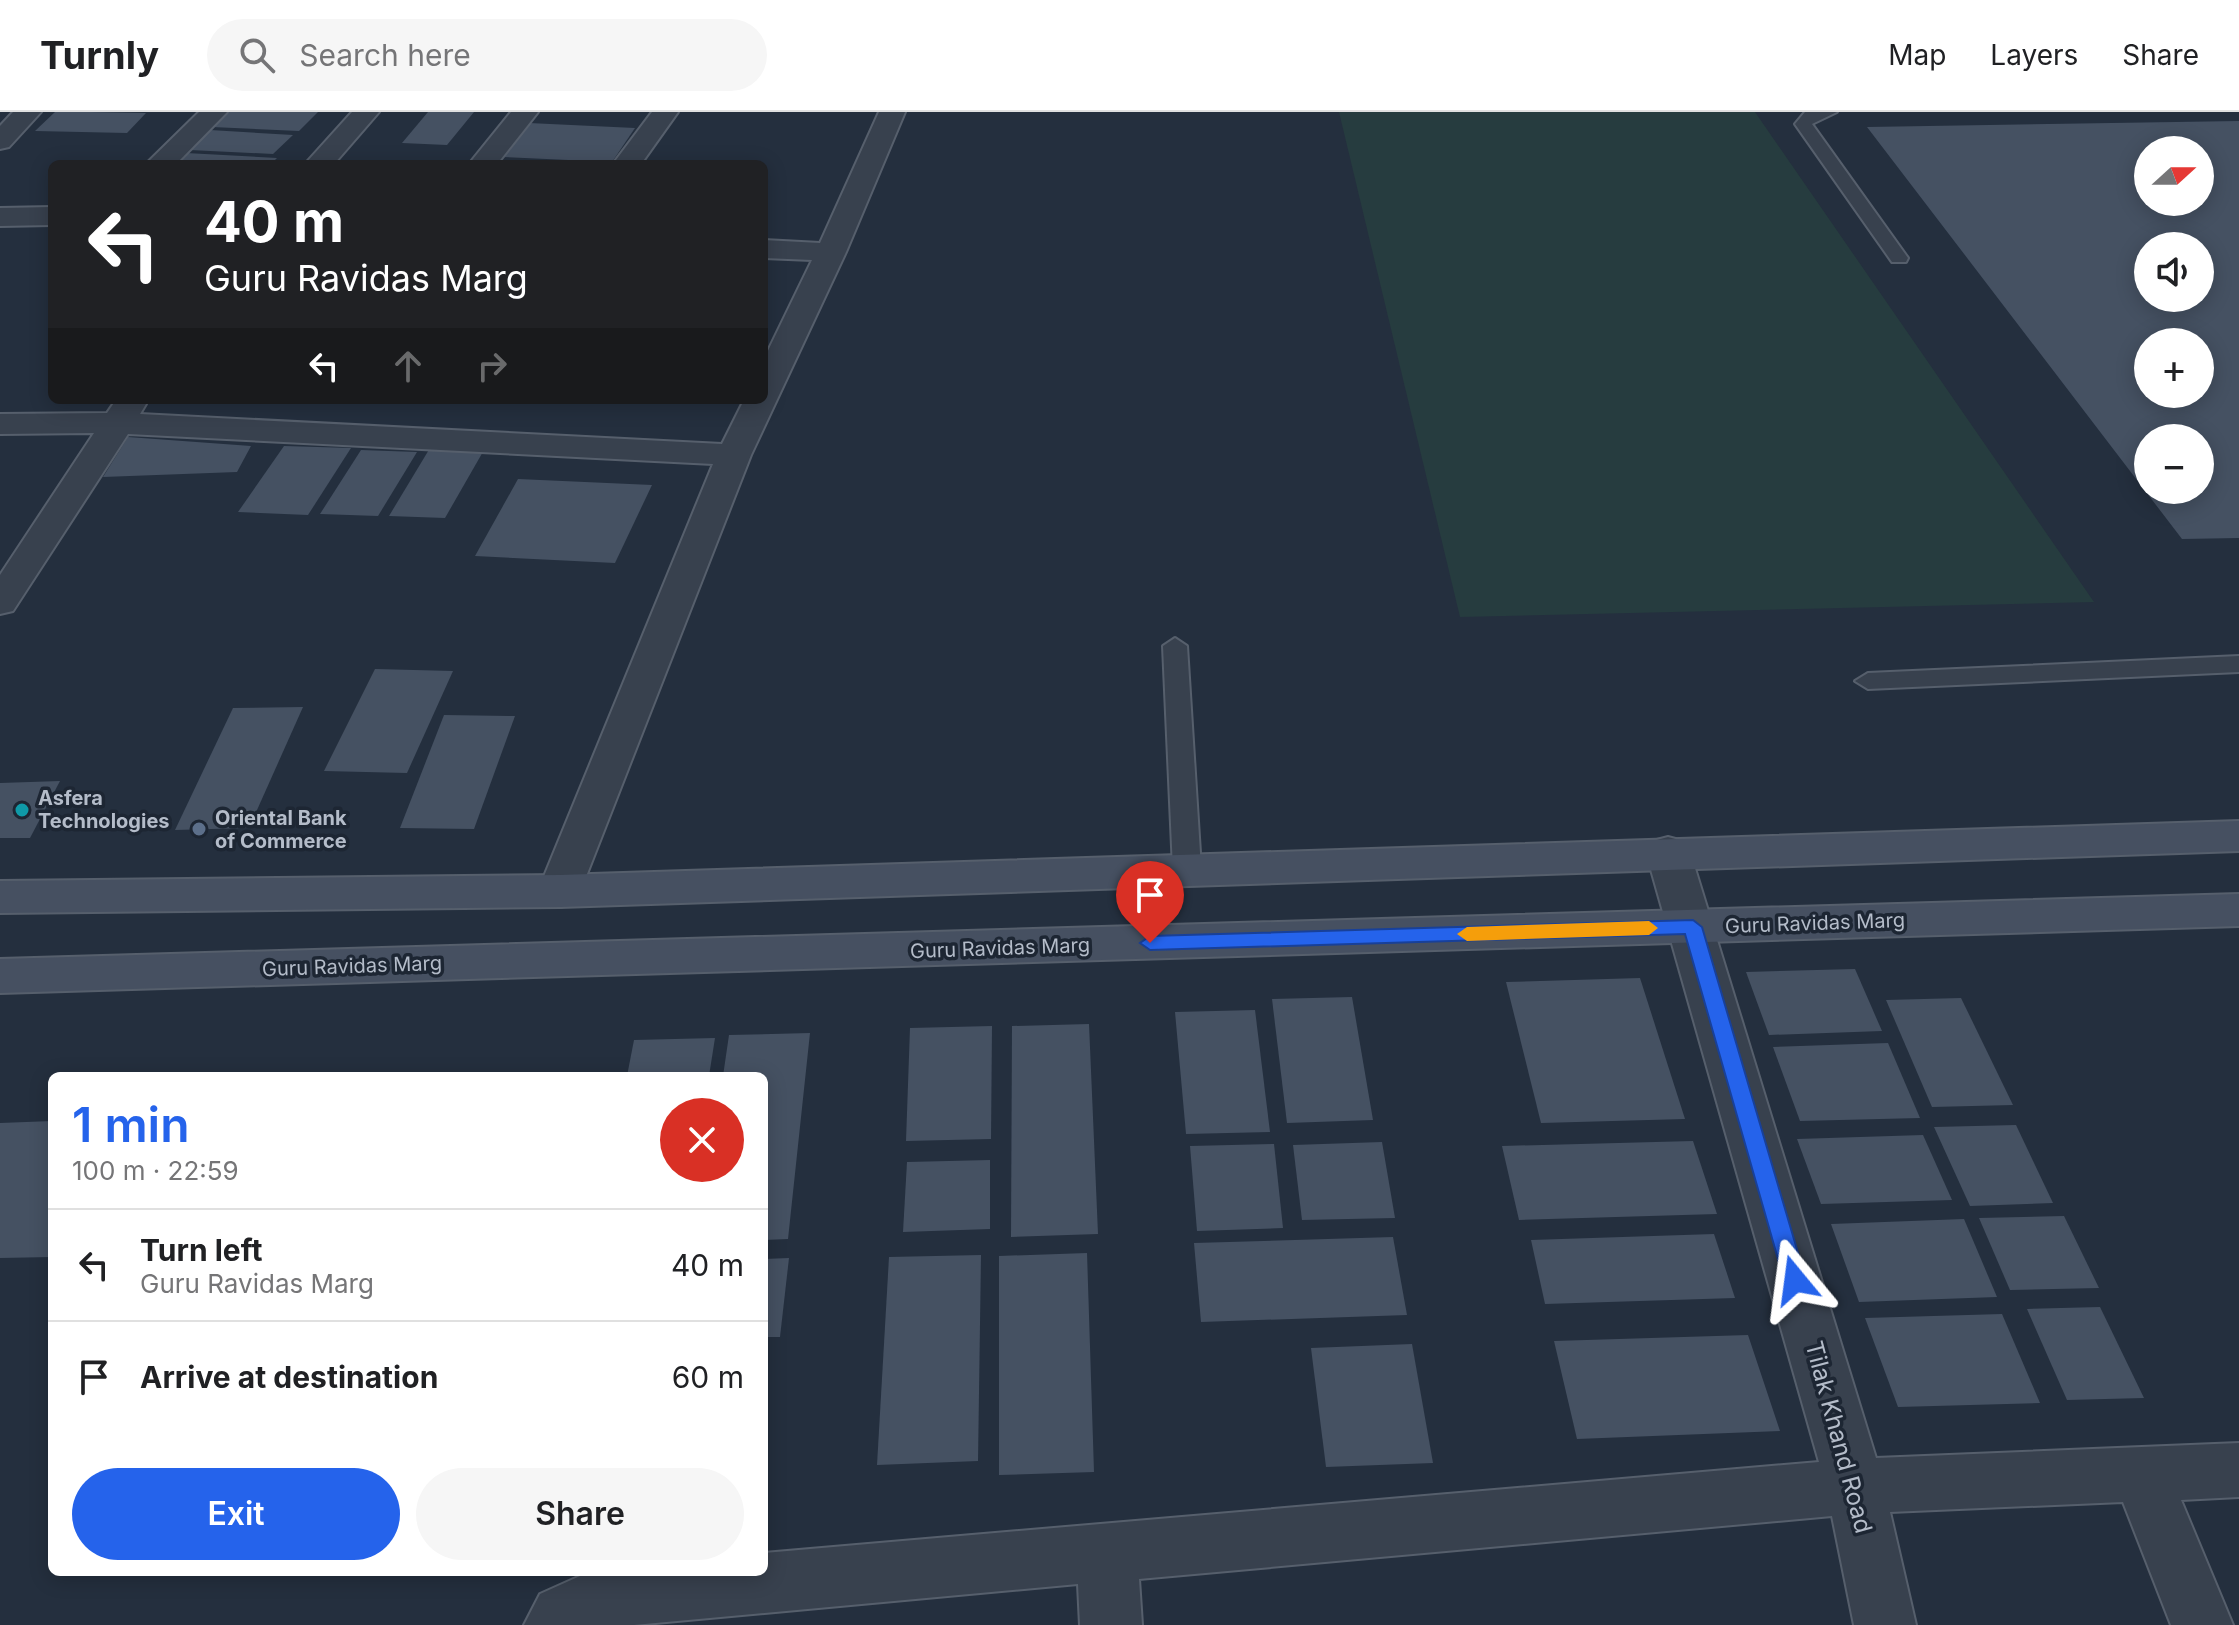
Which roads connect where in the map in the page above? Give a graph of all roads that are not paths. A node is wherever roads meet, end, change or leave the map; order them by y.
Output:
1 (28, 112) edge
2 (214, 112) edge
3 (366, 112) edge
4 (525, 112) edge
5 (665, 112) edge
6 (892, 112) edge
7 (1829, 112) edge
8 (0, 141) edge
9 (164, 160) edge
10 (323, 160) edge
11 (486, 160) edge
12 (630, 160) edge
13 (48, 216) edge
14 (0, 217) edge
15 (768, 249) edge
16 (831, 252) junction
17 (1899, 258) dead end
18 (778, 333) edge
19 (768, 375) edge
20 (758, 404) edge
21 (125, 411) edge
22 (0, 424) edge
23 (734, 455) junction
24 (0, 603) edge
25 (1175, 646) dead end
26 (2239, 664) edge
27 (1868, 681) dead end
28 (2239, 836) edge
29 (1668, 852) junction
30 (1187, 869) junction
31 (560, 891) junction
32 (0, 897) edge
33 (2239, 910) edge
34 (1693, 927) junction
35 (0, 976) edge
36 (2239, 1470) edge
37 (2141, 1474) junction
38 (1855, 1486) junction
39 (1107, 1555) junction
40 (555, 1625) edge
41 (1111, 1625) edge
42 (1885, 1625) edge
43 (2202, 1625) edge

1 - 8 street
2 - 9 street
3 - 10 street
4 - 11 street
5 - 12 street
6 - 16 street
7 - 17 lane
13 - 14 street
15 - 16 street
16 - 18 street
18 - 19 street
20 - 23 street
21 - 22 street
21 - 23 street
21 - 24 street
23 - 31 street
25 - 30 lane
26 - 27 lane
28 - 29 main road
29 - 30 main road
29 - 34 street, Tilak Khand Road
30 - 31 main road
31 - 32 main road
33 - 34 main road, Guru Ravidas Marg
34 - 35 main road, Guru Ravidas Marg
34 - 38 street, Tilak Khand Road
36 - 37 street
37 - 38 street
37 - 43 street
38 - 39 street
38 - 42 street, Tilak Khand Road
39 - 40 street
39 - 41 street

